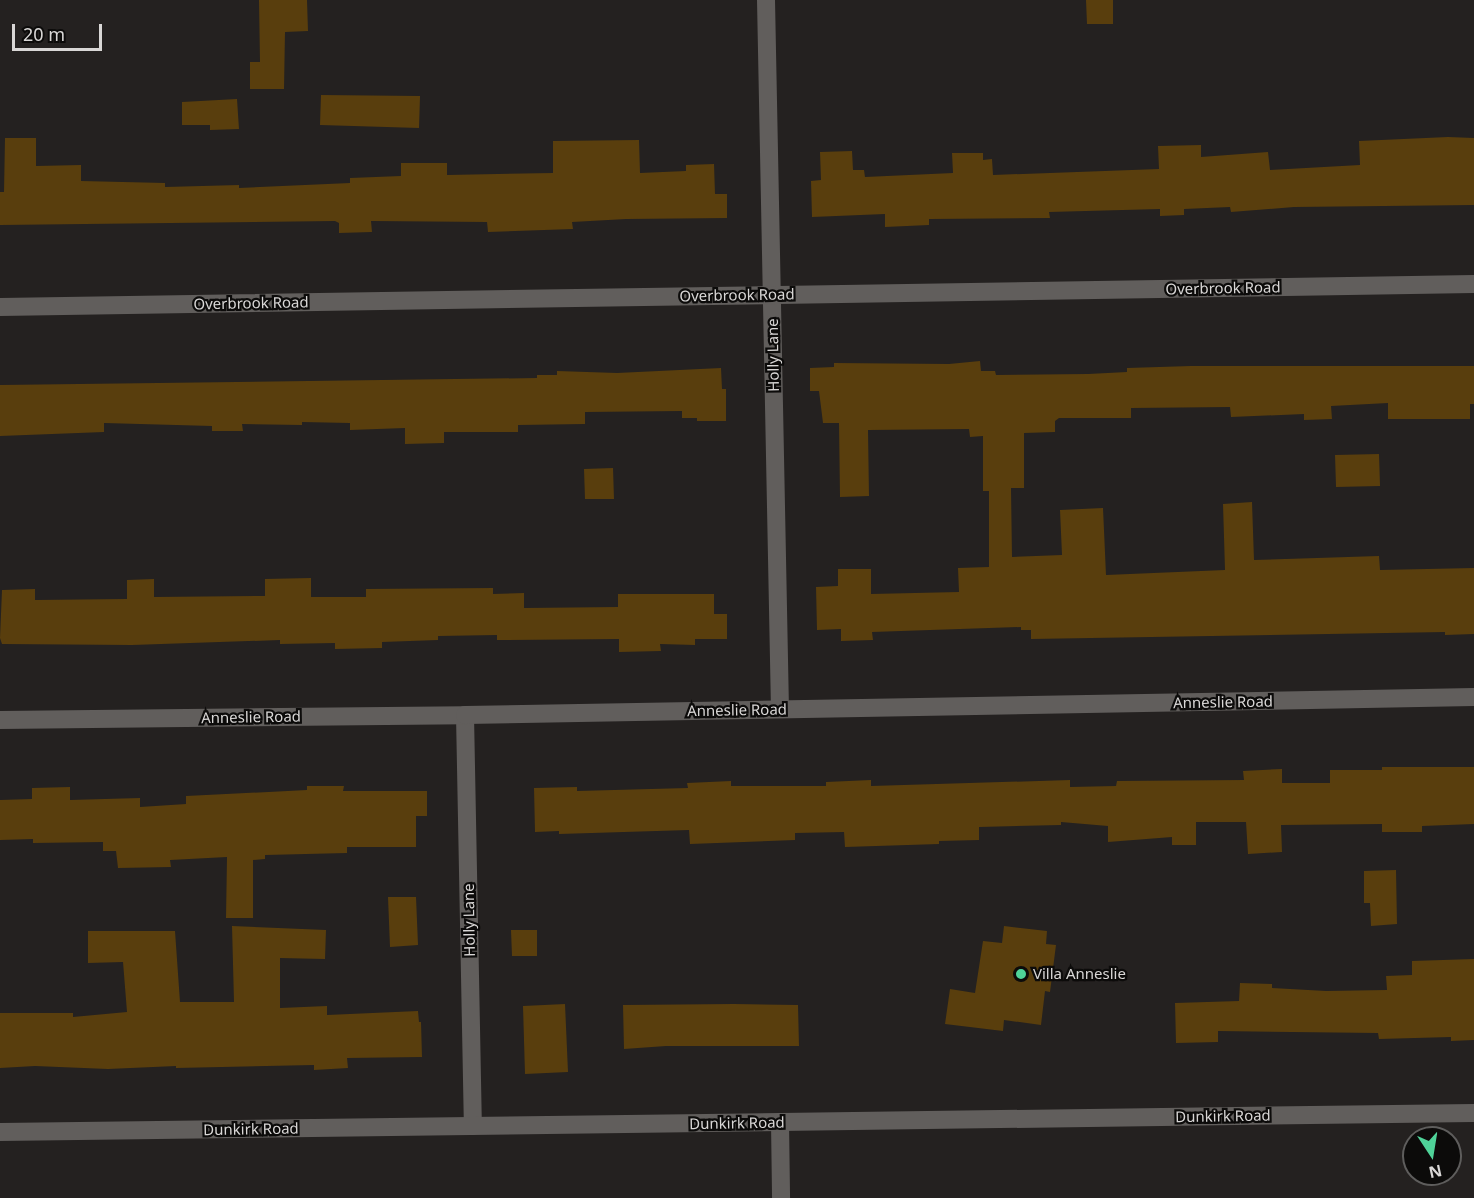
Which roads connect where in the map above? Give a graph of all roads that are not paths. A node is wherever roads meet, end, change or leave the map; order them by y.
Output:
1 (766, 0) edge
2 (1474, 284) edge
3 (772, 295) junction
4 (0, 307) edge
5 (1474, 697) edge
6 (780, 709) junction
7 (465, 715) junction
8 (0, 720) edge
9 (1474, 1113) edge
10 (780, 1122) junction
11 (473, 1126) junction
12 (0, 1132) edge
13 (781, 1198) edge

1 - 3 street, Holly Lane
2 - 3 street, Overbrook Road
3 - 4 street, Overbrook Road
3 - 6 street, Holly Lane
5 - 6 street, Anneslie Road
6 - 7 street, Anneslie Road
7 - 8 street, Anneslie Road
7 - 11 street, Holly Lane
9 - 10 street, Dunkirk Road
10 - 11 street, Dunkirk Road
10 - 13 street
11 - 12 street, Dunkirk Road

